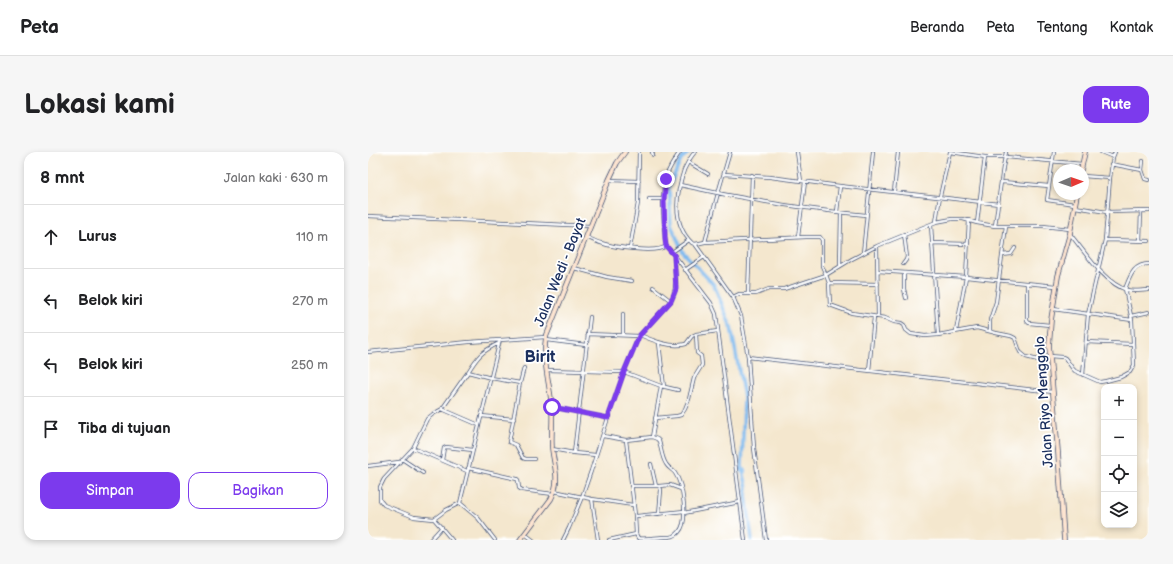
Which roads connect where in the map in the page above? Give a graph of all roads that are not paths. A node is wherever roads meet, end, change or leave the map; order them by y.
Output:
1 (625, 152) edge
2 (639, 152) edge
3 (680, 152) edge
4 (695, 152) edge
5 (730, 152) edge
6 (797, 152) edge
7 (803, 152) edge
8 (873, 152) edge
9 (898, 152) edge
10 (950, 152) edge
11 (1006, 152) edge
12 (1054, 152) edge
13 (1084, 152) edge
14 (1101, 152) edge
15 (1114, 152) edge
16 (985, 157) junction
17 (1006, 157) junction
18 (1112, 157) junction
19 (1052, 161) junction
20 (1143, 161) dead end
21 (688, 162) junction
22 (1082, 164) joint
23 (1112, 164) junction
24 (1142, 170) junction
25 (708, 174) dead end
26 (724, 174) junction
27 (752, 175) junction
28 (1089, 176) edge
29 (1110, 178) junction
30 (609, 180) junction
31 (1149, 180) edge
32 (639, 181) junction
33 (801, 181) junction
34 (805, 182) junction
35 (1002, 182) junction
36 (680, 185) junction
37 (840, 186) junction
38 (1049, 186) junction
39 (869, 189) junction
40 (894, 192) junction
41 (718, 193) junction
42 (940, 196) junction
43 (649, 199) dead end
44 (664, 199) junction
45 (751, 199) junction
46 (1076, 200) edge
47 (980, 201) junction
48 (999, 204) junction
49 (1075, 205) junction
50 (801, 208) junction
51 (1141, 211) junction
52 (1149, 211) edge
53 (1107, 212) junction
54 (839, 213) junction
55 (866, 215) junction
56 (368, 216) edge
57 (969, 220) junction
58 (936, 222) junction
59 (978, 223) junction
60 (931, 225) junction
61 (591, 226) junction
62 (995, 226) junction
63 (1006, 226) junction
64 (1070, 231) junction
65 (904, 234) junction
66 (586, 237) junction
67 (798, 237) junction
68 (750, 240) junction
69 (1105, 240) junction
70 (688, 241) junction
71 (1140, 241) junction
72 (1149, 241) edge
73 (705, 242) junction
74 (932, 243) junction
75 (695, 244) junction
76 (968, 244) junction
77 (666, 246) junction
78 (877, 246) junction
79 (630, 248) junction
80 (1015, 248) dead end
81 (672, 251) junction
82 (863, 253) junction
83 (674, 255) junction
84 (1002, 255) junction
85 (703, 257) junction
86 (903, 264) dead end
87 (1149, 264) edge
88 (840, 266) junction
89 (574, 268) junction
90 (1099, 269) junction
91 (686, 270) junction
92 (878, 271) junction
93 (904, 273) junction
94 (826, 275) junction
95 (934, 275) junction
96 (966, 277) junction
97 (999, 280) junction
98 (632, 281) dead end
99 (829, 283) junction
100 (1027, 283) junction
101 (878, 284) junction
102 (1056, 286) junction
103 (653, 287) dead end
104 (1125, 288) junction
105 (1149, 290) edge
106 (748, 294) junction
107 (733, 297) junction
108 (906, 298) dead end
109 (671, 301) junction
110 (1052, 309) junction
111 (1149, 312) edge
112 (623, 314) dead end
113 (1088, 314) junction
114 (590, 317) dead end
115 (874, 317) junction
116 (878, 317) junction
117 (1132, 318) junction
118 (1050, 325) junction
119 (718, 331) junction
120 (956, 331) junction
121 (990, 331) junction
122 (587, 334) junction
123 (696, 334) junction
124 (623, 335) junction
125 (938, 335) junction
126 (639, 336) junction
127 (546, 338) junction
128 (500, 342) junction
129 (1086, 342) junction
130 (659, 343) junction
131 (1133, 344) junction
132 (586, 345) junction
133 (368, 352) edge
134 (1049, 356) junction
135 (748, 357) junction
136 (524, 368) dead end
137 (546, 370) junction
138 (583, 371) junction
139 (869, 371) junction
140 (468, 372) junction
141 (624, 372) junction
142 (1083, 375) junction
143 (491, 378) junction
144 (520, 383) junction
145 (662, 387) junction
146 (678, 390) dead end
147 (1053, 392) junction
148 (552, 407) junction
149 (442, 409) junction
150 (578, 412) junction
151 (481, 416) junction
152 (608, 418) junction
153 (654, 418) junction
154 (514, 419) junction
155 (479, 425) junction
156 (602, 436) junction
157 (652, 437) junction
158 (626, 440) junction
159 (413, 448) junction
160 (552, 448) junction
161 (473, 450) junction
162 (574, 452) junction
163 (596, 455) junction
164 (402, 459) junction
165 (534, 459) dead end
166 (442, 460) junction
167 (399, 462) junction
168 (651, 464) dead end
169 (368, 466) edge
170 (468, 470) junction
171 (423, 473) dead end
172 (631, 486) junction
173 (657, 486) junction
174 (681, 489) junction
175 (554, 493) junction
176 (582, 497) junction
177 (592, 499) junction
178 (740, 502) junction
179 (460, 503) junction
180 (633, 505) junction
181 (684, 512) junction
182 (659, 514) junction
183 (635, 515) junction
184 (434, 519) junction
185 (442, 527) junction
186 (525, 534) junction
187 (636, 534) junction
188 (622, 538) edge
189 (430, 540) edge
190 (452, 540) edge
191 (495, 540) edge
192 (520, 540) edge
193 (533, 540) edge
194 (562, 540) edge
195 (598, 540) edge
196 (609, 540) edge
197 (745, 540) edge
198 (766, 540) edge
199 (1064, 540) edge

1 - 30 main road, Jalan Wedi - Bayat
2 - 32 street
3 - 44 street
4 - 21 street
5 - 26 street
6 - 7 street
6 - 33 street
8 - 39 street
9 - 40 street
10 - 16 street
10 - 42 street
11 - 17 street
12 - 19 street
13 - 22 main road
14 - 18 street
15 - 18 street
16 - 17 street
16 - 47 street
17 - 19 street
17 - 35 street
18 - 23 street
19 - 22 street
19 - 38 street
20 - 24 street
21 - 25 street
21 - 36 street
23 - 24 street
23 - 29 street
24 - 31 street
26 - 27 street
26 - 41 street
27 - 33 street
27 - 45 street
28 - 29 street
29 - 53 street
30 - 32 street
30 - 61 main road, Jalan Wedi - Bayat
32 - 79 street
33 - 34 street
34 - 37 street
34 - 50 street
35 - 38 street
35 - 48 street
36 - 41 street
36 - 70 street
37 - 39 street
37 - 54 street
38 - 49 street
39 - 40 street
39 - 55 street
40 - 42 street
41 - 45 street
41 - 73 street
42 - 47 street
42 - 58 street
43 - 44 street
44 - 77 street
45 - 50 street
45 - 68 street
46 - 49 main road, Jalan Riyo Menggolo
47 - 48 street
47 - 59 street
48 - 62 street
49 - 53 street
49 - 64 main road, Jalan Riyo Menggolo
50 - 54 street
50 - 67 street
51 - 52 street
51 - 53 street
51 - 71 street
53 - 69 street
54 - 55 street
54 - 88 street
55 - 82 street
56 - 61 street
57 - 58 street
57 - 59 street
57 - 76 street
58 - 60 street
59 - 62 street
60 - 65 street
60 - 74 street
61 - 66 main road, Jalan Wedi - Bayat
62 - 63 street
63 - 64 street
63 - 84 street
64 - 90 street
64 - 102 main road, Jalan Riyo Menggolo
65 - 78 street
65 - 86 street
66 - 79 street
66 - 89 main road, Jalan Wedi - Bayat
67 - 68 street
67 - 94 street
68 - 73 street
68 - 106 street
69 - 71 street
69 - 90 street
70 - 75 street
70 - 81 street
71 - 72 street
73 - 75 street
74 - 76 street
74 - 95 street
75 - 85 street
76 - 96 street
77 - 79 street
77 - 81 street
78 - 82 street
78 - 92 street
80 - 84 street
81 - 83 street
82 - 88 street
83 - 91 street
83 - 109 street
84 - 97 street
85 - 91 street
85 - 107 street
87 - 104 street
88 - 94 street
89 - 98 street
89 - 127 main road, Jalan Wedi - Bayat
90 - 104 street
90 - 113 street
91 - 119 street
92 - 93 street
92 - 101 street
93 - 95 street
93 - 108 street
94 - 99 street
94 - 106 street
95 - 96 street
95 - 125 street
96 - 97 street
96 - 120 street
97 - 100 street
97 - 121 street
99 - 101 street
99 - 115 street
100 - 102 street
100 - 118 street
101 - 116 street
102 - 110 main road, Jalan Riyo Menggolo
103 - 109 street
104 - 105 street
104 - 117 street
106 - 107 street
107 - 135 street
109 - 126 street
110 - 113 street
110 - 118 main road, Jalan Riyo Menggolo
111 - 117 street
112 - 124 street
113 - 117 street
113 - 129 street
114 - 122 street
115 - 116 street
115 - 139 street
116 - 125 street
117 - 131 street
118 - 134 main road, Jalan Riyo Menggolo
119 - 123 street
119 - 178 street
120 - 121 street
120 - 125 street
121 - 134 street
122 - 124 street
122 - 132 street
123 - 130 street
123 - 153 street
124 - 126 street
126 - 130 street
126 - 141 street
127 - 128 street
127 - 132 street
127 - 137 main road, Jalan Wedi - Bayat
128 - 133 street
128 - 140 street
128 - 143 street
129 - 131 street
129 - 142 street
130 - 145 street
131 - 142 street
132 - 138 street
134 - 142 street
134 - 147 main road, Jalan Riyo Menggolo
135 - 139 street
135 - 198 street
136 - 144 street
137 - 138 street
137 - 148 main road, Jalan Wedi - Bayat
138 - 141 street
138 - 150 street
139 - 147 street
140 - 143 street
140 - 149 street
141 - 145 street
141 - 152 street
143 - 144 street
143 - 151 street
144 - 154 street
145 - 146 street
145 - 153 street
147 - 199 main road, Jalan Riyo Menggolo
148 - 150 street
148 - 160 main road, Jalan Wedi - Bayat
149 - 155 street
149 - 159 street
150 - 152 street
150 - 162 street
151 - 154 street
151 - 155 street
152 - 156 street
153 - 157 street
154 - 165 street
155 - 161 street
156 - 158 street
156 - 163 street
157 - 158 street
157 - 174 street
158 - 172 street
159 - 164 street
159 - 166 street
160 - 162 street
160 - 175 main road, Jalan Wedi - Bayat
161 - 166 street
161 - 170 street
162 - 163 street
163 - 176 street
164 - 167 street
164 - 171 street
166 - 170 street
167 - 169 street
167 - 184 street
168 - 173 street
170 - 175 street
170 - 179 street
172 - 173 street
172 - 180 street
173 - 174 street
173 - 182 street
174 - 181 street
175 - 176 street
175 - 186 main road, Jalan Wedi - Bayat
176 - 177 street
176 - 194 street
177 - 180 street
177 - 195 street
178 - 181 street
178 - 197 street
179 - 184 street
179 - 191 street
180 - 183 street
181 - 182 street
181 - 187 street
182 - 183 street
183 - 187 street
184 - 185 street
185 - 189 street
185 - 190 street
186 - 192 main road, Jalan Wedi - Bayat
186 - 193 street
187 - 188 street
188 - 196 street

